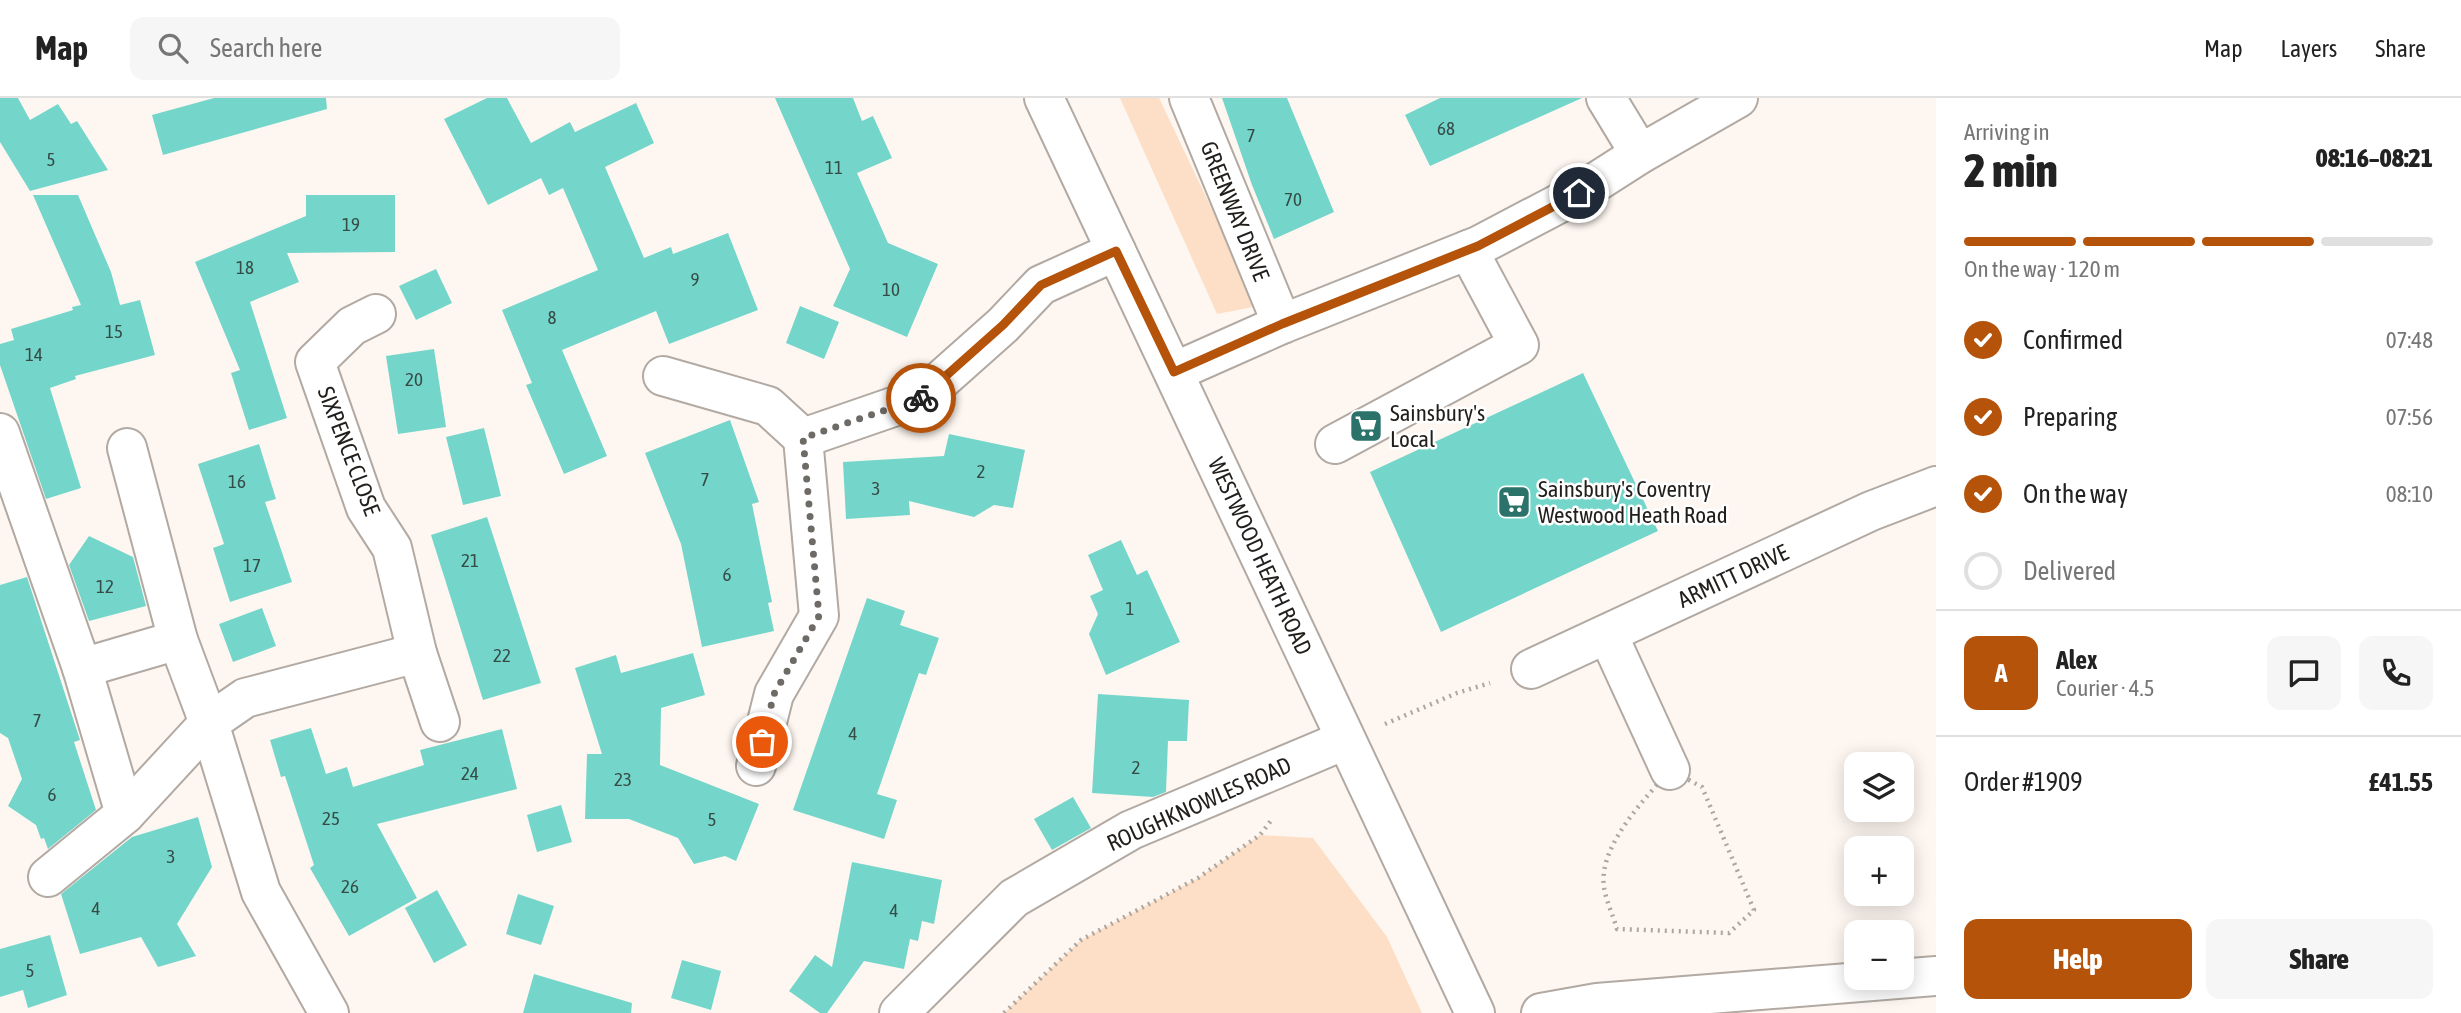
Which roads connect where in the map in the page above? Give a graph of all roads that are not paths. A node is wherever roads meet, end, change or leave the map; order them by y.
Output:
1 (1044, 98) edge
2 (1189, 98) edge
3 (1606, 98) edge
4 (1738, 98) edge
5 (1640, 154) junction
6 (1468, 250) junction
7 (1116, 251) junction
8 (376, 314) dead end
9 (1282, 324) junction
10 (1174, 372) junction
11 (663, 376) dead end
12 (0, 433) edge
13 (803, 438) junction
14 (1335, 444) dead end
15 (127, 448) dead end
16 (1936, 486) edge
17 (1608, 635) junction
18 (178, 640) junction
19 (417, 653) junction
20 (82, 668) junction
21 (1531, 669) road end
22 (440, 722) dead end
23 (209, 723) junction
24 (1360, 734) junction
25 (756, 766) dead end
26 (1670, 770) road end
27 (125, 814) junction
28 (48, 877) dead end
29 (1936, 976) edge
30 (329, 1013) edge
31 (899, 1013) edge
32 (1475, 1013) edge
33 (1541, 1013) edge

1 - 7 street, WESTWOOD HEATH ROAD
2 - 9 street, GREENWAY DRIVE
3 - 5 street
4 - 5 street
5 - 6 street
6 - 9 street
6 - 14 street
7 - 10 street, WESTWOOD HEATH ROAD
7 - 13 street
8 - 19 street, SIXPENCE CLOSE
9 - 10 street
10 - 24 street, WESTWOOD HEATH ROAD
11 - 13 street
12 - 20 street
13 - 25 street
15 - 18 street
16 - 17 street, ARMITT DRIVE
17 - 21 street, ARMITT DRIVE
17 - 26 street
18 - 20 street
18 - 23 street
19 - 22 street, SIXPENCE CLOSE
19 - 23 street
20 - 27 street
23 - 27 street
23 - 30 street
24 - 31 street, ROUGHKNOWLES ROAD
24 - 32 street, WESTWOOD HEATH ROAD
27 - 28 street
29 - 33 street

